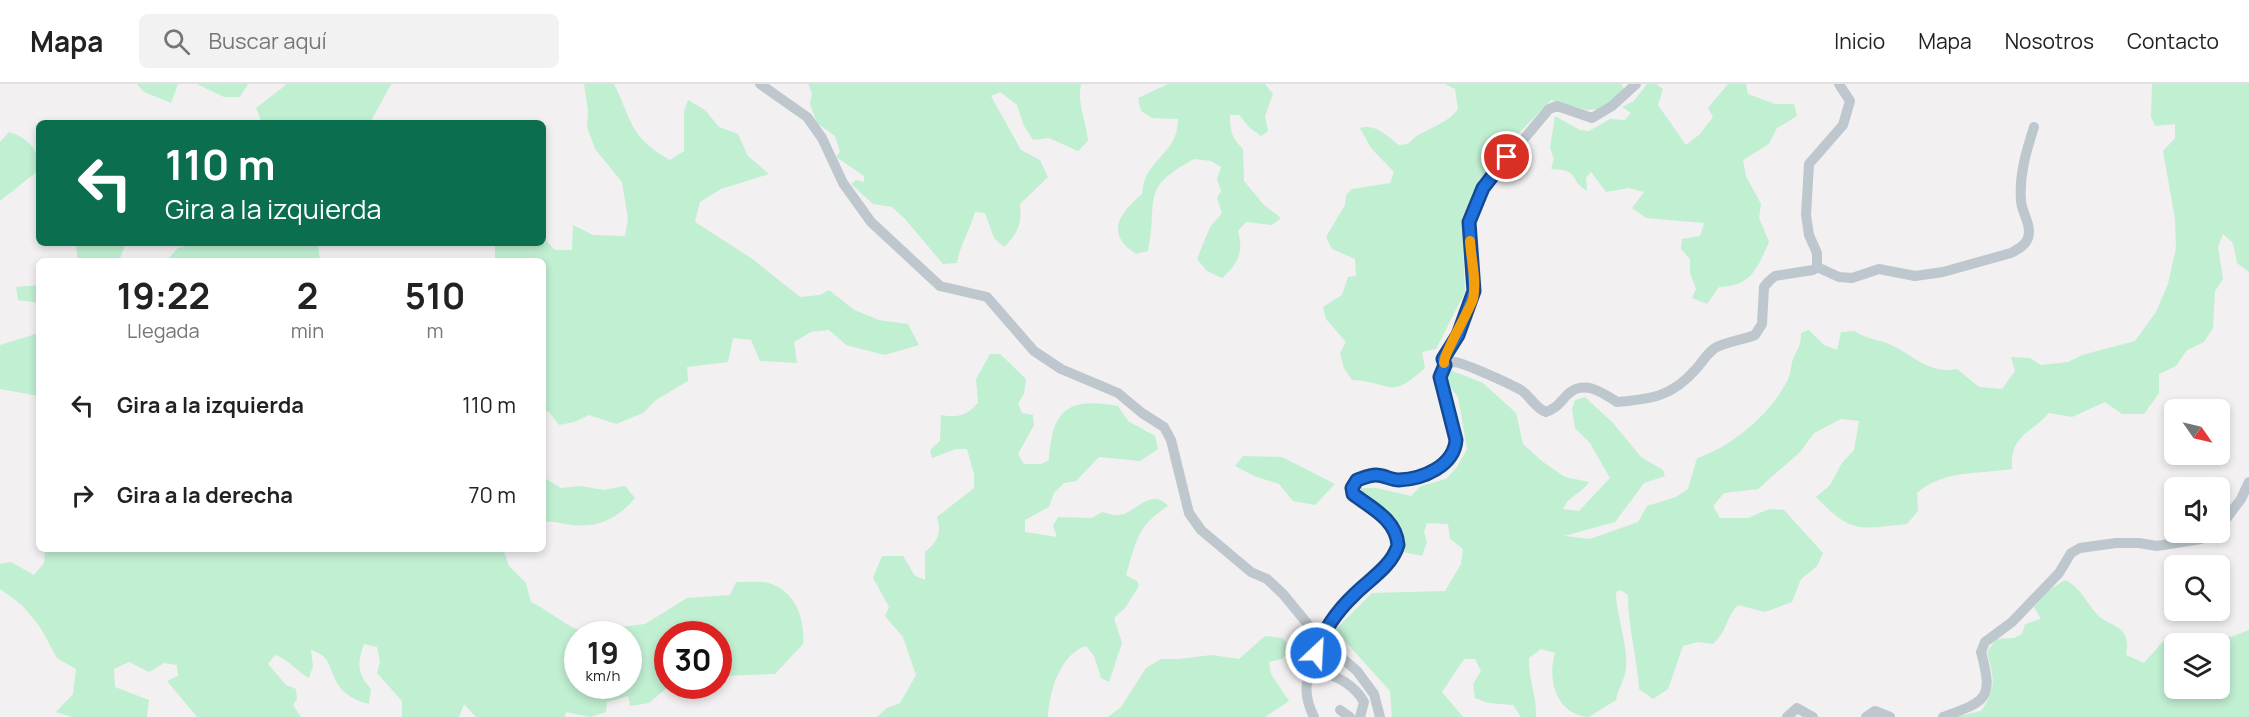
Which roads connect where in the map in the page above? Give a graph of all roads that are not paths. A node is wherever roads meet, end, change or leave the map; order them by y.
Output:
1 (760, 84) edge
2 (1636, 84) edge
3 (1839, 84) edge
4 (2034, 127) dead end
5 (1817, 267) junction
6 (1445, 365) junction
7 (2249, 482) edge
8 (2230, 513) edge
9 (2176, 543) edge
10 (1320, 639) junction
11 (1312, 667) junction
12 (1314, 717) edge
13 (1360, 717) edge
14 (1380, 717) edge
15 (1788, 717) edge
16 (1813, 717) edge
17 (1866, 717) edge
18 (1890, 717) edge
19 (1943, 717) edge

1 - 10 street
2 - 6 street
3 - 5 street
4 - 5 street
5 - 6 street
6 - 10 street
7 - 8 street
9 - 19 street
10 - 11 street
10 - 14 street
11 - 12 street
11 - 13 street
15 - 16 street
17 - 18 street

